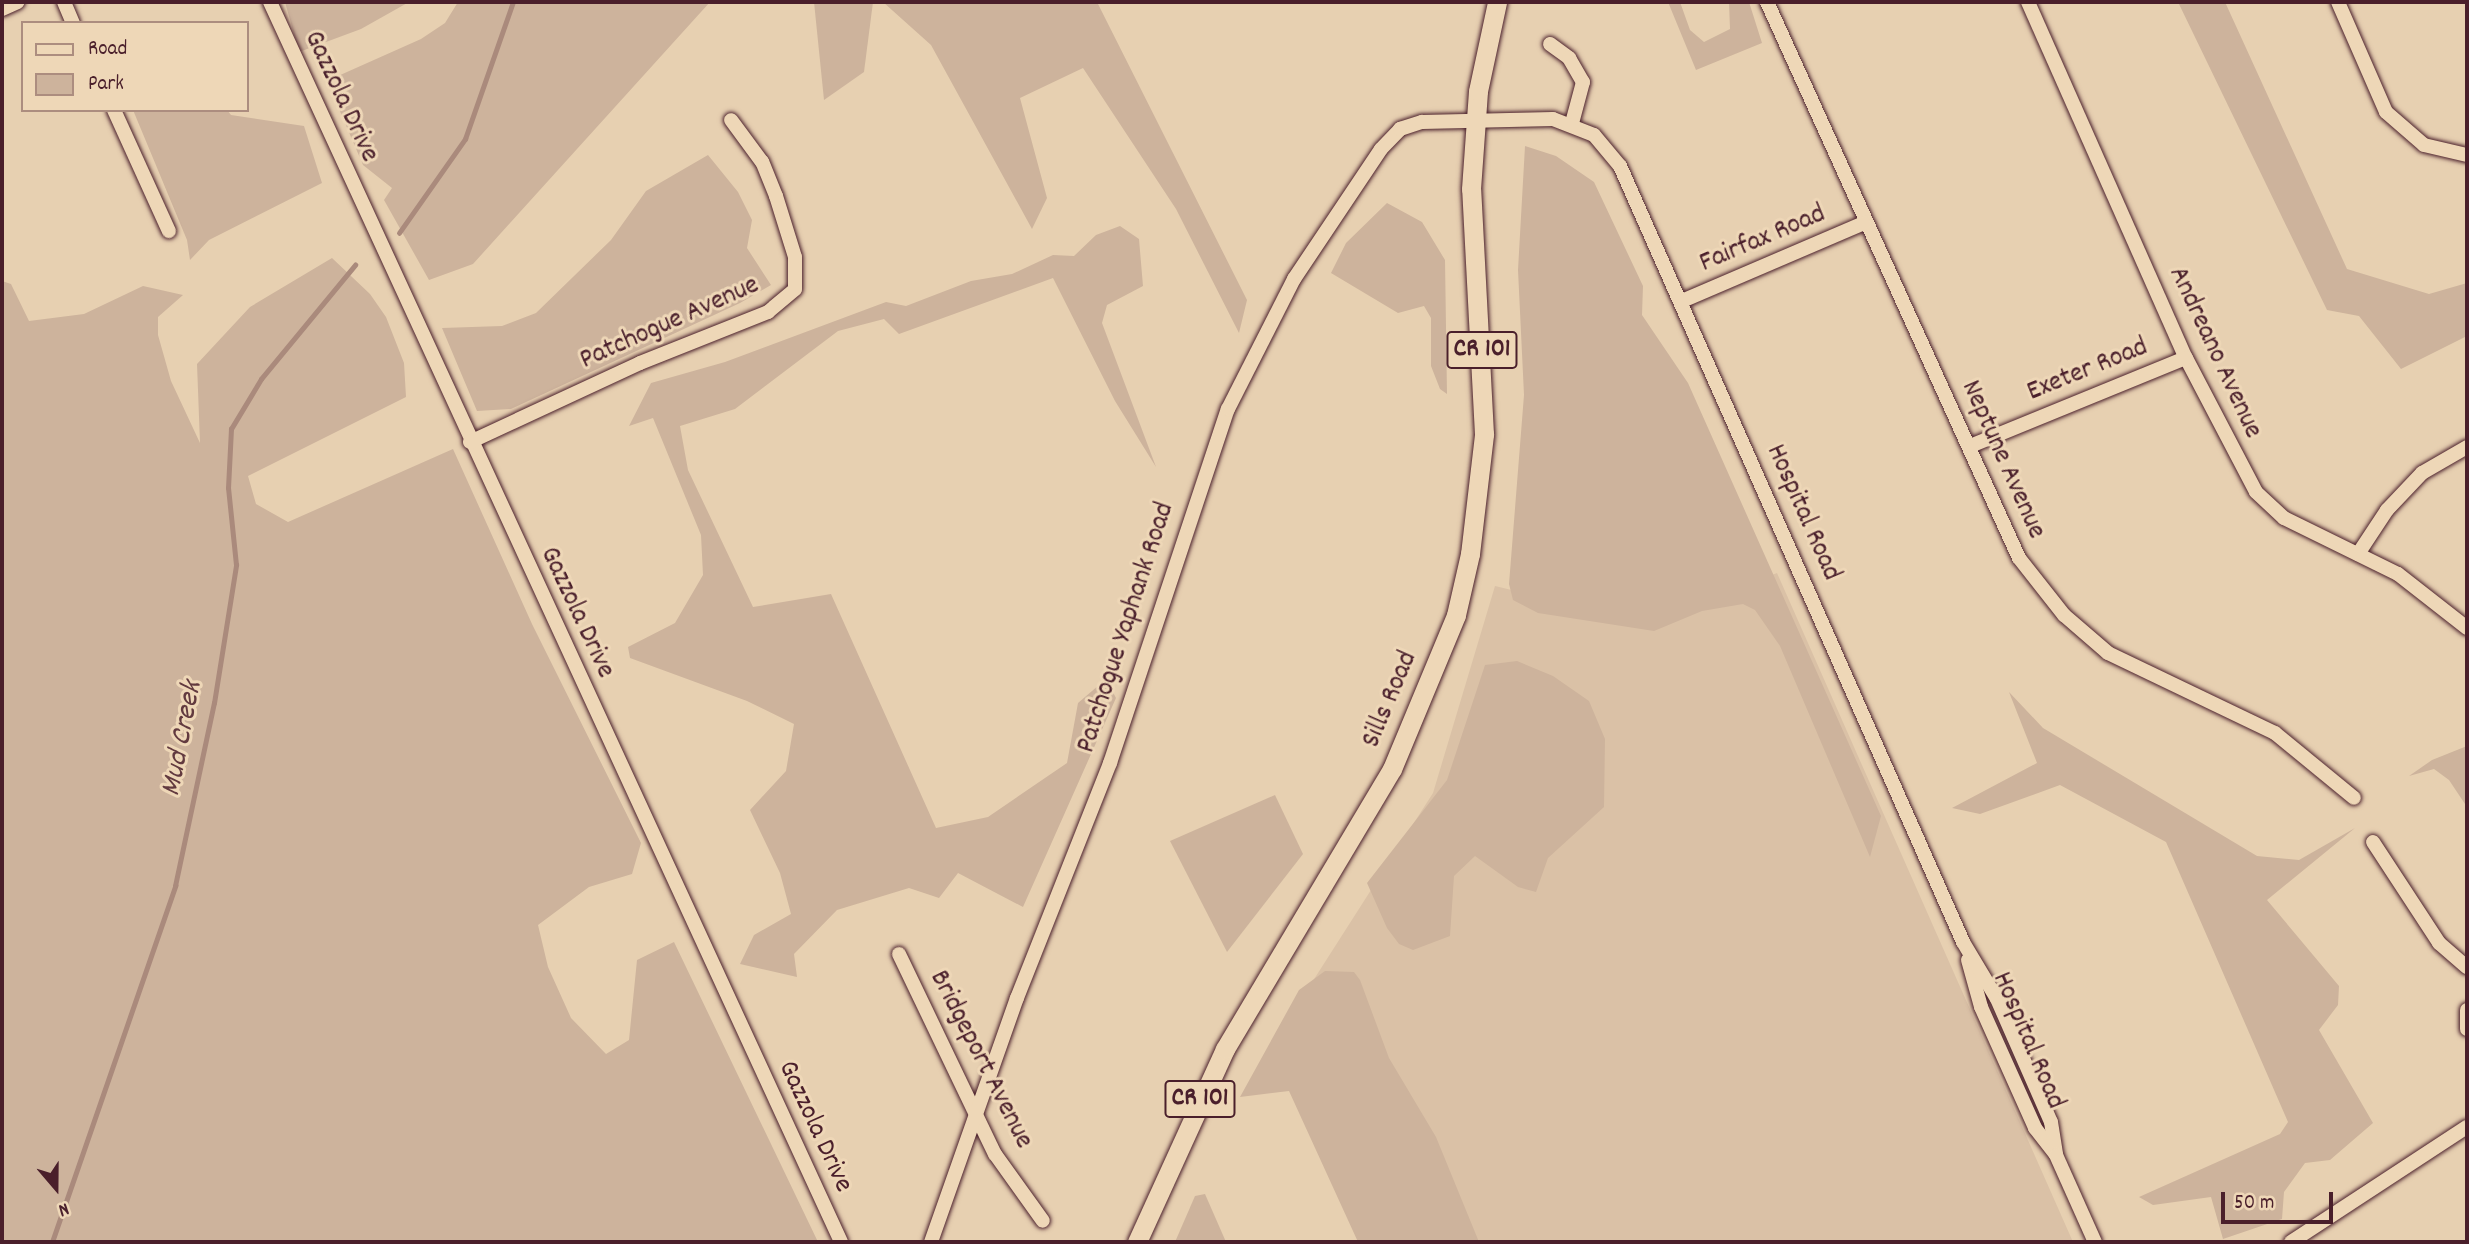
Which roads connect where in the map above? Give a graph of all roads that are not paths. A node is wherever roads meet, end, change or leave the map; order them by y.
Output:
1 (18, 2) edge
2 (64, 2) edge
3 (270, 2) edge
4 (1497, 2) edge
5 (1767, 2) edge
6 (2028, 2) edge
7 (2338, 2) edge
8 (2, 9) edge
9 (72, 21) edge
10 (1550, 44) dead end
11 (115, 112) edge
12 (731, 120) dead end
13 (1476, 121) junction
14 (1572, 123) junction
15 (2467, 155) edge
16 (1864, 223) junction
17 (169, 231) dead end
18 (1682, 302) junction
19 (2186, 358) junction
20 (470, 442) junction
21 (1970, 446) junction
22 (2467, 447) edge
23 (2358, 554) junction
24 (2467, 628) edge
25 (2354, 798) dead end
26 (2373, 842) dead end
27 (899, 954) dead end
28 (2467, 968) edge
29 (2467, 1010) edge
30 (2467, 1029) edge
31 (976, 1113) junction
32 (2467, 1127) edge
33 (1043, 1220) dead end
34 (2292, 1241) edge
35 (841, 1242) edge
36 (931, 1242) edge
37 (1137, 1242) edge
38 (2095, 1242) edge
39 (2277, 1242) edge

1 - 8 street
2 - 9 street
3 - 20 street, Gazzola Drive
4 - 13 main road, CR 101
5 - 16 street, Neptune Avenue
6 - 19 street, Andreano Avenue
7 - 15 street
10 - 14 street
11 - 17 street
12 - 20 street, Patchogue Avenue
13 - 14 street, Hospital Road
13 - 31 street, Patchogue Yaphank Road
13 - 37 main road, Sills Road / CR 101
14 - 18 street, Hospital Road
16 - 18 street, Fairfax Road
16 - 21 street, Neptune Avenue
18 - 38 street, Hospital Road
19 - 21 street, Exeter Road
19 - 23 street, Andreano Avenue
20 - 35 street, Gazzola Drive
21 - 25 street, Neptune Avenue
22 - 23 street
23 - 24 street, Andreano Avenue
26 - 28 street
27 - 31 street, Bridgeport Avenue
29 - 30 street
31 - 33 street, Bridgeport Avenue
31 - 36 street, Patchogue Yaphank Road
32 - 34 street
34 - 39 street

